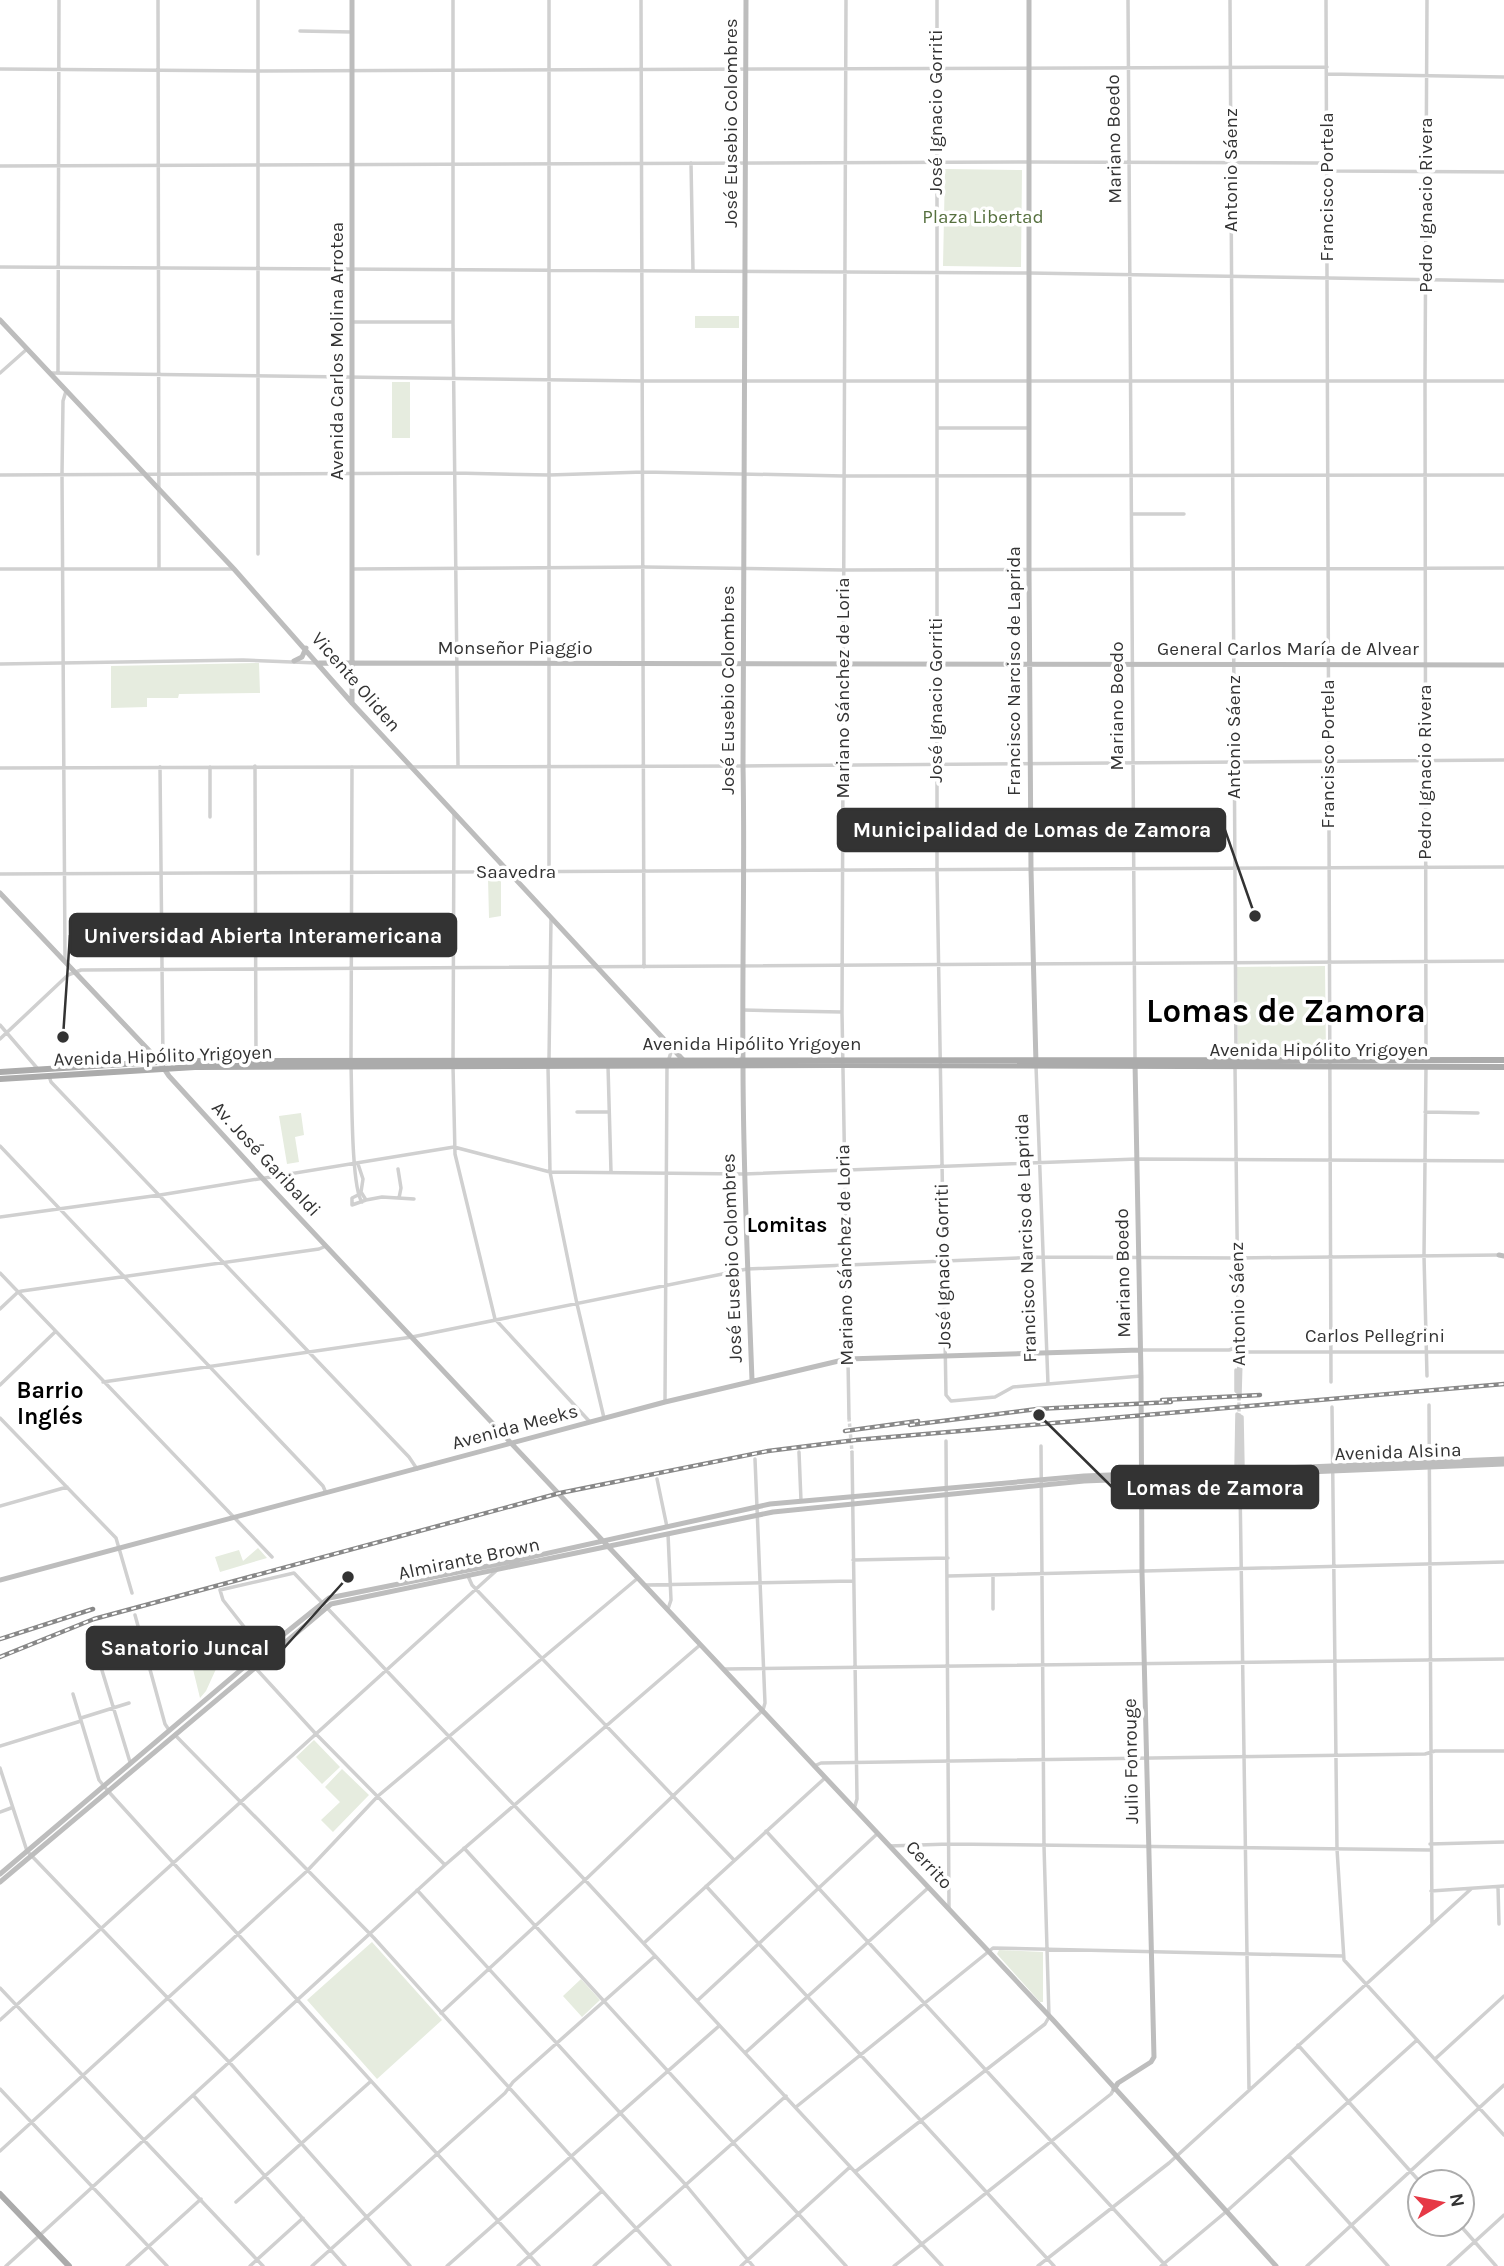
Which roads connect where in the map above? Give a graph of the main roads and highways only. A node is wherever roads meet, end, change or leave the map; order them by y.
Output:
1 (1504, 1060) edge
2 (667, 1062) junction
3 (351, 1063) junction
4 (548, 1063) junction
5 (1426, 1063) junction
6 (162, 1064) junction
7 (1504, 1068) edge
8 (0, 1072) edge
9 (0, 1079) edge
10 (0, 2194) edge
11 (69, 2266) edge

1 - 5 main road, Avenida Hipólito Yrigoyen
2 - 4 main road, Avenida Hipólito Yrigoyen
2 - 4 main road, Avenida Hipólito Yrigoyen
2 - 5 main road, Avenida Hipólito Yrigoyen
3 - 4 main road, Avenida Hipólito Yrigoyen
3 - 6 main road, Avenida Hipólito Yrigoyen
3 - 6 main road, Avenida Hipólito Yrigoyen
5 - 7 main road, Avenida Hipólito Yrigoyen
6 - 8 main road, Avenida Hipólito Yrigoyen
6 - 9 main road, Avenida Hipólito Yrigoyen
10 - 11 main road

